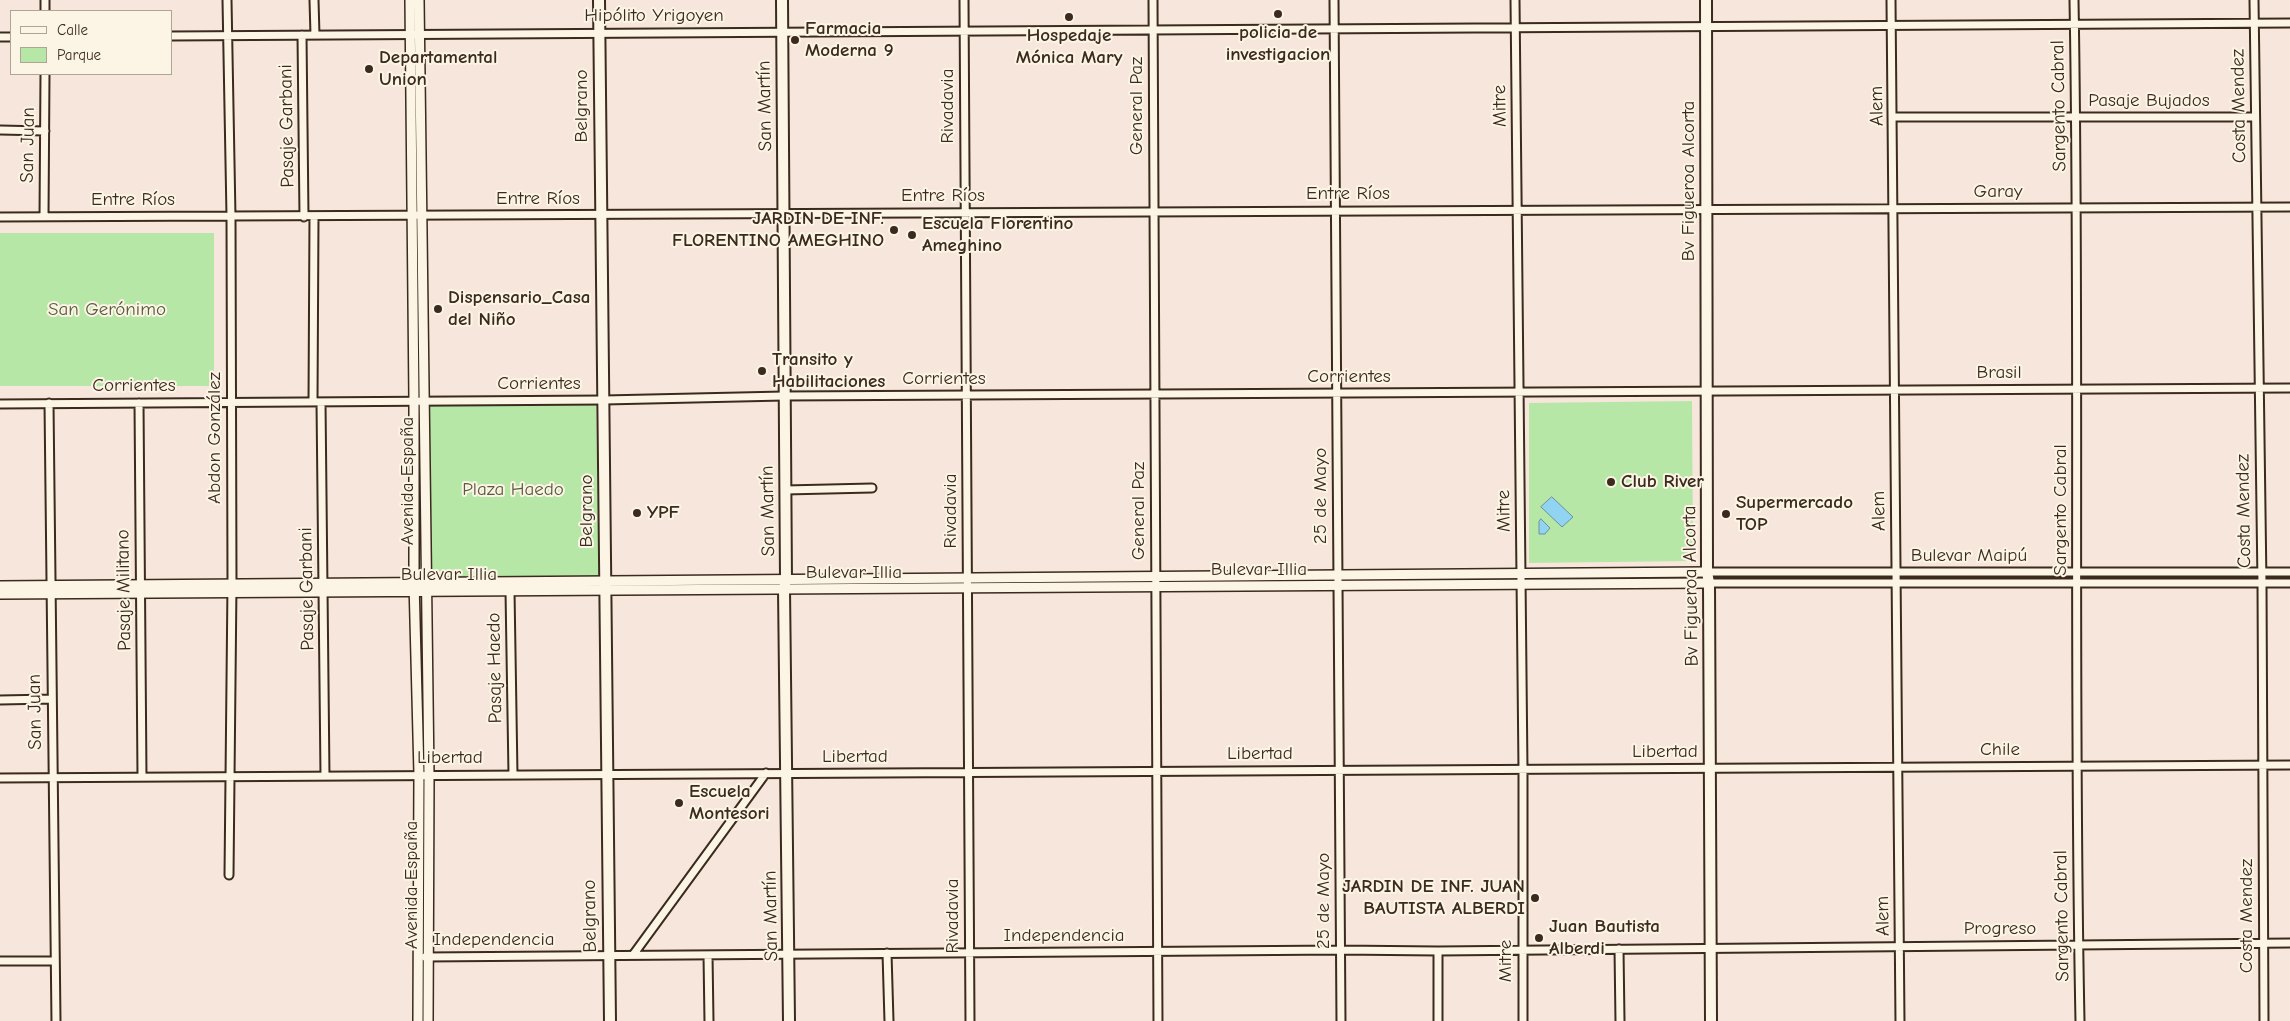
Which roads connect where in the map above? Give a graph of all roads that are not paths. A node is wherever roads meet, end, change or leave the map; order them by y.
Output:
1 (227, 0) edge
2 (314, 0) edge
3 (410, 0) edge
4 (419, 0) edge
5 (599, 0) edge
6 (782, 0) edge
7 (964, 0) edge
8 (1153, 0) edge
9 (1334, 0) edge
10 (1515, 0) edge
11 (1706, 0) edge
12 (1891, 0) edge
13 (2074, 0) edge
14 (2254, 0) edge
15 (2290, 22) edge
16 (2255, 23) junction
17 (2074, 24) junction
18 (1891, 25) junction
19 (1706, 26) junction
20 (1515, 27) junction
21 (1334, 28) junction
22 (1153, 29) junction
23 (964, 30) junction
24 (782, 31) junction
25 (599, 33) junction
26 (414, 34) junction
27 (302, 35) junction
28 (314, 35) junction
29 (172, 36) edge
30 (228, 36) junction
31 (45, 75) edge
32 (1894, 117) junction
33 (2077, 117) junction
34 (2256, 117) junction
35 (0, 130) edge
36 (45, 131) junction
37 (2077, 207) junction
38 (2256, 207) junction
39 (2290, 207) edge
40 (1893, 208) junction
41 (1707, 209) junction
42 (1517, 210) junction
43 (1335, 211) junction
44 (965, 212) junction
45 (1154, 212) junction
46 (784, 213) junction
47 (601, 214) junction
48 (418, 215) junction
49 (231, 216) junction
50 (0, 217) edge
51 (44, 217) junction
52 (304, 217) junction
53 (314, 217) junction
54 (2258, 388) junction
55 (2290, 388) edge
56 (2078, 389) junction
57 (1894, 390) junction
58 (1708, 391) junction
59 (1519, 392) junction
60 (1337, 393) junction
61 (1155, 394) junction
62 (966, 395) junction
63 (784, 396) junction
64 (414, 400) junction
65 (424, 400) junction
66 (604, 400) junction
67 (139, 402) junction
68 (231, 402) junction
69 (317, 402) junction
70 (49, 403) junction
71 (0, 404) edge
72 (872, 488) dead end
73 (785, 490) junction
74 (1707, 572) junction
75 (1896, 572) junction
76 (2077, 572) junction
77 (2262, 572) junction
78 (2290, 572) edge
79 (1521, 574) junction
80 (1338, 575) junction
81 (1156, 576) junction
82 (967, 578) junction
83 (324, 583) junction
84 (1896, 583) junction
85 (2077, 583) junction
86 (2262, 583) junction
87 (2290, 583) edge
88 (785, 584) junction
89 (1709, 584) junction
90 (1521, 585) junction
91 (0, 586) edge
92 (425, 586) junction
93 (604, 586) junction
94 (1338, 586) junction
95 (414, 587) junction
96 (1156, 587) junction
97 (231, 588) junction
98 (967, 588) junction
99 (140, 589) junction
100 (50, 590) junction
101 (510, 591) junction
102 (324, 593) junction
103 (0, 594) edge
104 (51, 699) junction
105 (0, 700) edge
106 (2262, 765) junction
107 (2290, 765) edge
108 (2076, 766) junction
109 (1898, 767) junction
110 (1710, 768) junction
111 (1523, 769) junction
112 (1339, 770) junction
113 (1157, 771) junction
114 (968, 772) junction
115 (786, 773) junction
116 (419, 774) junction
117 (429, 774) junction
118 (606, 774) junction
119 (766, 774) junction
120 (513, 775) junction
121 (325, 776) junction
122 (142, 777) junction
123 (230, 777) junction
124 (0, 778) edge
125 (52, 778) junction
126 (229, 875) dead end
127 (2264, 943) junction
128 (2290, 943) edge
129 (2078, 944) junction
130 (1900, 946) junction
131 (1711, 947) junction
132 (1522, 949) junction
133 (1619, 949) junction
134 (1340, 950) junction
135 (1158, 951) junction
136 (1438, 951) junction
137 (888, 953) junction
138 (970, 953) junction
139 (789, 954) junction
140 (608, 955) junction
141 (633, 955) junction
142 (708, 955) junction
143 (423, 957) junction
144 (0, 961) edge
145 (53, 961) junction
146 (56, 1021) edge
147 (418, 1021) edge
148 (428, 1021) edge
149 (610, 1021) edge
150 (709, 1021) edge
151 (789, 1021) edge
152 (889, 1021) edge
153 (970, 1021) edge
154 (1158, 1021) edge
155 (1341, 1021) edge
156 (1438, 1021) edge
157 (1523, 1021) edge
158 (1620, 1021) edge
159 (1711, 1021) edge
160 (1900, 1021) edge
161 (2080, 1021) edge
162 (2264, 1021) edge

1 - 30 street, Abdon González
2 - 28 street
3 - 26 street, Avenida España
4 - 26 street, Avenida España
5 - 25 main road, Belgrano
6 - 24 main road, San Martín
7 - 23 street, Rivadavia
8 - 22 street, General Paz
9 - 21 street, 25 de Mayo
10 - 20 street, Mitre
11 - 19 main road, Bv Figueroa Alcorta
12 - 18 street, Alem
13 - 17 street, Sargento Cabral
14 - 16 street, Costa Mendez
15 - 16 street, Hipólito Yrigoyen
16 - 17 street, Hipólito Yrigoyen
16 - 34 street, Costa Mendez
17 - 18 street, Hipólito Yrigoyen
17 - 33 street, Sargento Cabral
18 - 19 street, Hipólito Yrigoyen
18 - 32 street, Alem
19 - 20 street, Hipólito Yrigoyen
19 - 41 main road, Bv Figueroa Alcorta
20 - 21 street, Hipólito Yrigoyen
20 - 42 street, Mitre
21 - 22 street, Hipólito Yrigoyen
21 - 43 street, 25 de Mayo
22 - 23 street, Hipólito Yrigoyen
22 - 45 street, General Paz
23 - 24 street, Hipólito Yrigoyen
23 - 44 street, Rivadavia
24 - 25 street, Hipólito Yrigoyen
24 - 46 main road, San Martín
25 - 26 street, Hipólito Yrigoyen
25 - 47 main road, Belgrano
26 - 28 street, Hipólito Yrigoyen
26 - 48 street, Avenida España
27 - 28 street, Hipólito Yrigoyen
27 - 30 street, Hipólito Yrigoyen
27 - 52 street, Pasaje Garbani
29 - 30 street, Hipólito Yrigoyen
30 - 49 street, Abdon González
31 - 36 street, San Juan
32 - 33 street, Pasaje Bujados
32 - 40 street, Alem
33 - 34 street, Pasaje Bujados
33 - 37 street, Sargento Cabral
34 - 38 street, Costa Mendez
35 - 36 street
36 - 51 street, San Juan
37 - 38 street, Garay
37 - 40 street, Garay
37 - 56 street, Sargento Cabral
38 - 39 street, Garay
38 - 54 street, Costa Mendez
40 - 41 street, Garay
40 - 57 street, Alem
41 - 42 street, Entre Ríos
41 - 58 main road, Bv Figueroa Alcorta
42 - 43 street, Entre Ríos
42 - 59 street, Mitre
43 - 45 street, Entre Ríos
43 - 60 street, 25 de Mayo
44 - 45 street, Entre Ríos
44 - 46 street, Entre Ríos
44 - 62 street, Rivadavia
45 - 61 street, General Paz
46 - 47 street, Entre Ríos
46 - 63 main road, San Martín
47 - 48 street, Entre Ríos
47 - 66 main road, Belgrano
48 - 53 street, Entre Ríos
48 - 64 street, Avenida España
48 - 65 street, Avenida España
49 - 51 street, Entre Ríos
49 - 52 street, Entre Ríos
49 - 68 street, Abdon González
50 - 51 street, Entre Ríos
52 - 53 street, Entre Ríos
53 - 69 street, Pasaje Garbani
54 - 55 street, Brasil
54 - 56 street, Brasil
54 - 77 street, Costa Mendez
56 - 57 street, Brasil
56 - 76 street, Sargento Cabral
57 - 58 street, Brasil
57 - 75 street, Alem
58 - 59 street, Corrientes
58 - 74 main road, Bv Figueroa Alcorta
59 - 60 street, Corrientes
59 - 79 street, Mitre
60 - 61 street, Corrientes
60 - 80 street, 25 de Mayo
61 - 62 street, Corrientes
61 - 81 street, General Paz
62 - 63 street, Corrientes
62 - 82 street, Rivadavia
63 - 66 street, Corrientes
63 - 73 main road, San Martín
64 - 65 street, Corrientes
64 - 69 street, Corrientes
64 - 95 street, Avenida España
65 - 66 street, Corrientes
65 - 92 street, Avenida España
66 - 93 main road, Belgrano
67 - 68 street, Corrientes
67 - 70 street, Corrientes
67 - 99 street, Pasaje Militano
68 - 69 street, Corrientes
68 - 97 street, Abdon González
69 - 83 street, Pasaje Garbani
70 - 71 street, Corrientes
70 - 100 street, San Juan
72 - 73 street
73 - 88 main road, San Martín
74 - 75 street, Bulevar Maipú
74 - 79 street, Bulevar Illia
74 - 89 main road, Bv Figueroa Alcorta
75 - 76 street, Bulevar Maipú
75 - 84 street, Alem
76 - 77 street, Bulevar Maipú
76 - 85 street, Sargento Cabral
77 - 78 street, Bulevar Maipú
77 - 86 street, Costa Mendez
79 - 80 street, Bulevar Illia
79 - 90 street, Mitre
80 - 81 street, Bulevar Illia
80 - 94 street, 25 de Mayo
81 - 82 street, Bulevar Illia
81 - 96 street, General Paz
82 - 88 street, Bulevar Illia
82 - 98 street, Rivadavia
83 - 95 street, Bulevar Illia
83 - 97 street, Bulevar Illia
83 - 102 street, Pasaje Garbani
84 - 85 street, Bulevar Maipú
84 - 89 street, Bulevar Maipú
84 - 109 street, Alem
85 - 86 street, Bulevar Maipú
85 - 108 street, Sargento Cabral
86 - 87 street, Bulevar Maipú
86 - 106 street, Costa Mendez
88 - 93 street, Bulevar Illia
88 - 98 street, Bulevar Illia
88 - 115 main road, San Martín
89 - 90 street, Bulevar Illia
89 - 110 main road, Bv Figueroa Alcorta
90 - 94 street, Bulevar Illia
90 - 111 street, Mitre
91 - 100 street, Bulevar Illia
92 - 93 street, Bulevar Illia
92 - 95 street, Bulevar Illia
92 - 101 street, Bulevar Illia
92 - 117 street, Avenida España
93 - 101 street, Bulevar Illia
93 - 118 main road, Belgrano
94 - 96 street, Bulevar Illia
94 - 112 street, 25 de Mayo
95 - 102 street, Bulevar Illia
95 - 116 street, Avenida España
96 - 98 street, Bulevar Illia
96 - 113 street, General Paz
97 - 99 street, Bulevar Illia
97 - 102 street, Bulevar Illia
97 - 123 street, Abdon González
98 - 114 street, Rivadavia
99 - 100 street, Bulevar Illia
99 - 122 street, Pasaje Militano
100 - 103 street, Bulevar Illia
100 - 104 street, San Juan
101 - 120 street, Pasaje Haedo
102 - 121 street, Pasaje Garbani
104 - 105 street
104 - 125 street, San Juan
106 - 107 street, Chile
106 - 108 street, Chile
106 - 127 street, Costa Mendez
108 - 109 street, Chile
108 - 129 street, Sargento Cabral
109 - 110 street, Chile
109 - 130 street, Alem
110 - 111 street, Libertad
110 - 131 main road, Bv Figueroa Alcorta
111 - 112 street, Libertad
111 - 132 street, Mitre
112 - 113 street, Libertad
112 - 134 street, 25 de Mayo
113 - 114 street, Libertad
113 - 135 street, General Paz
114 - 115 street, Libertad
114 - 138 street, Rivadavia
115 - 119 street, Libertad
115 - 139 main road, San Martín
116 - 117 street, Libertad
116 - 121 street, Libertad
116 - 143 street, Avenida España
117 - 120 street, Libertad
117 - 143 street, Avenida España
118 - 119 street, Libertad
118 - 120 street, Libertad
118 - 140 main road, Belgrano
119 - 141 street
121 - 123 street, Libertad
122 - 123 street, Libertad
122 - 125 street, Libertad
123 - 126 street, Abdon González
124 - 125 street, Libertad
125 - 145 street, San Juan
127 - 128 street, Progreso
127 - 129 street, Progreso
127 - 162 street, Costa Mendez
129 - 130 street, Progreso
129 - 161 street, Sargento Cabral
130 - 131 street, Progreso
130 - 160 street, Alem
131 - 133 street, Independencia
131 - 159 main road, Bv Figueroa Alcorta
132 - 133 street, Independencia
132 - 136 street, Independencia
132 - 157 street, Mitre
133 - 158 street
134 - 135 street, Independencia
134 - 136 street, Independencia
134 - 155 street, 25 de Mayo
135 - 138 street, Independencia
135 - 154 street, General Paz
136 - 156 street
137 - 138 street, Independencia
137 - 139 street, Independencia
137 - 152 street
138 - 153 street, Rivadavia
139 - 142 street, Independencia
139 - 151 main road, San Martín
140 - 141 street, Independencia
140 - 143 street, Independencia
140 - 149 main road, Belgrano
141 - 142 street, Independencia
142 - 150 street
143 - 147 street, Avenida España
143 - 148 street, Avenida España
144 - 145 street
145 - 146 street, San Juan

